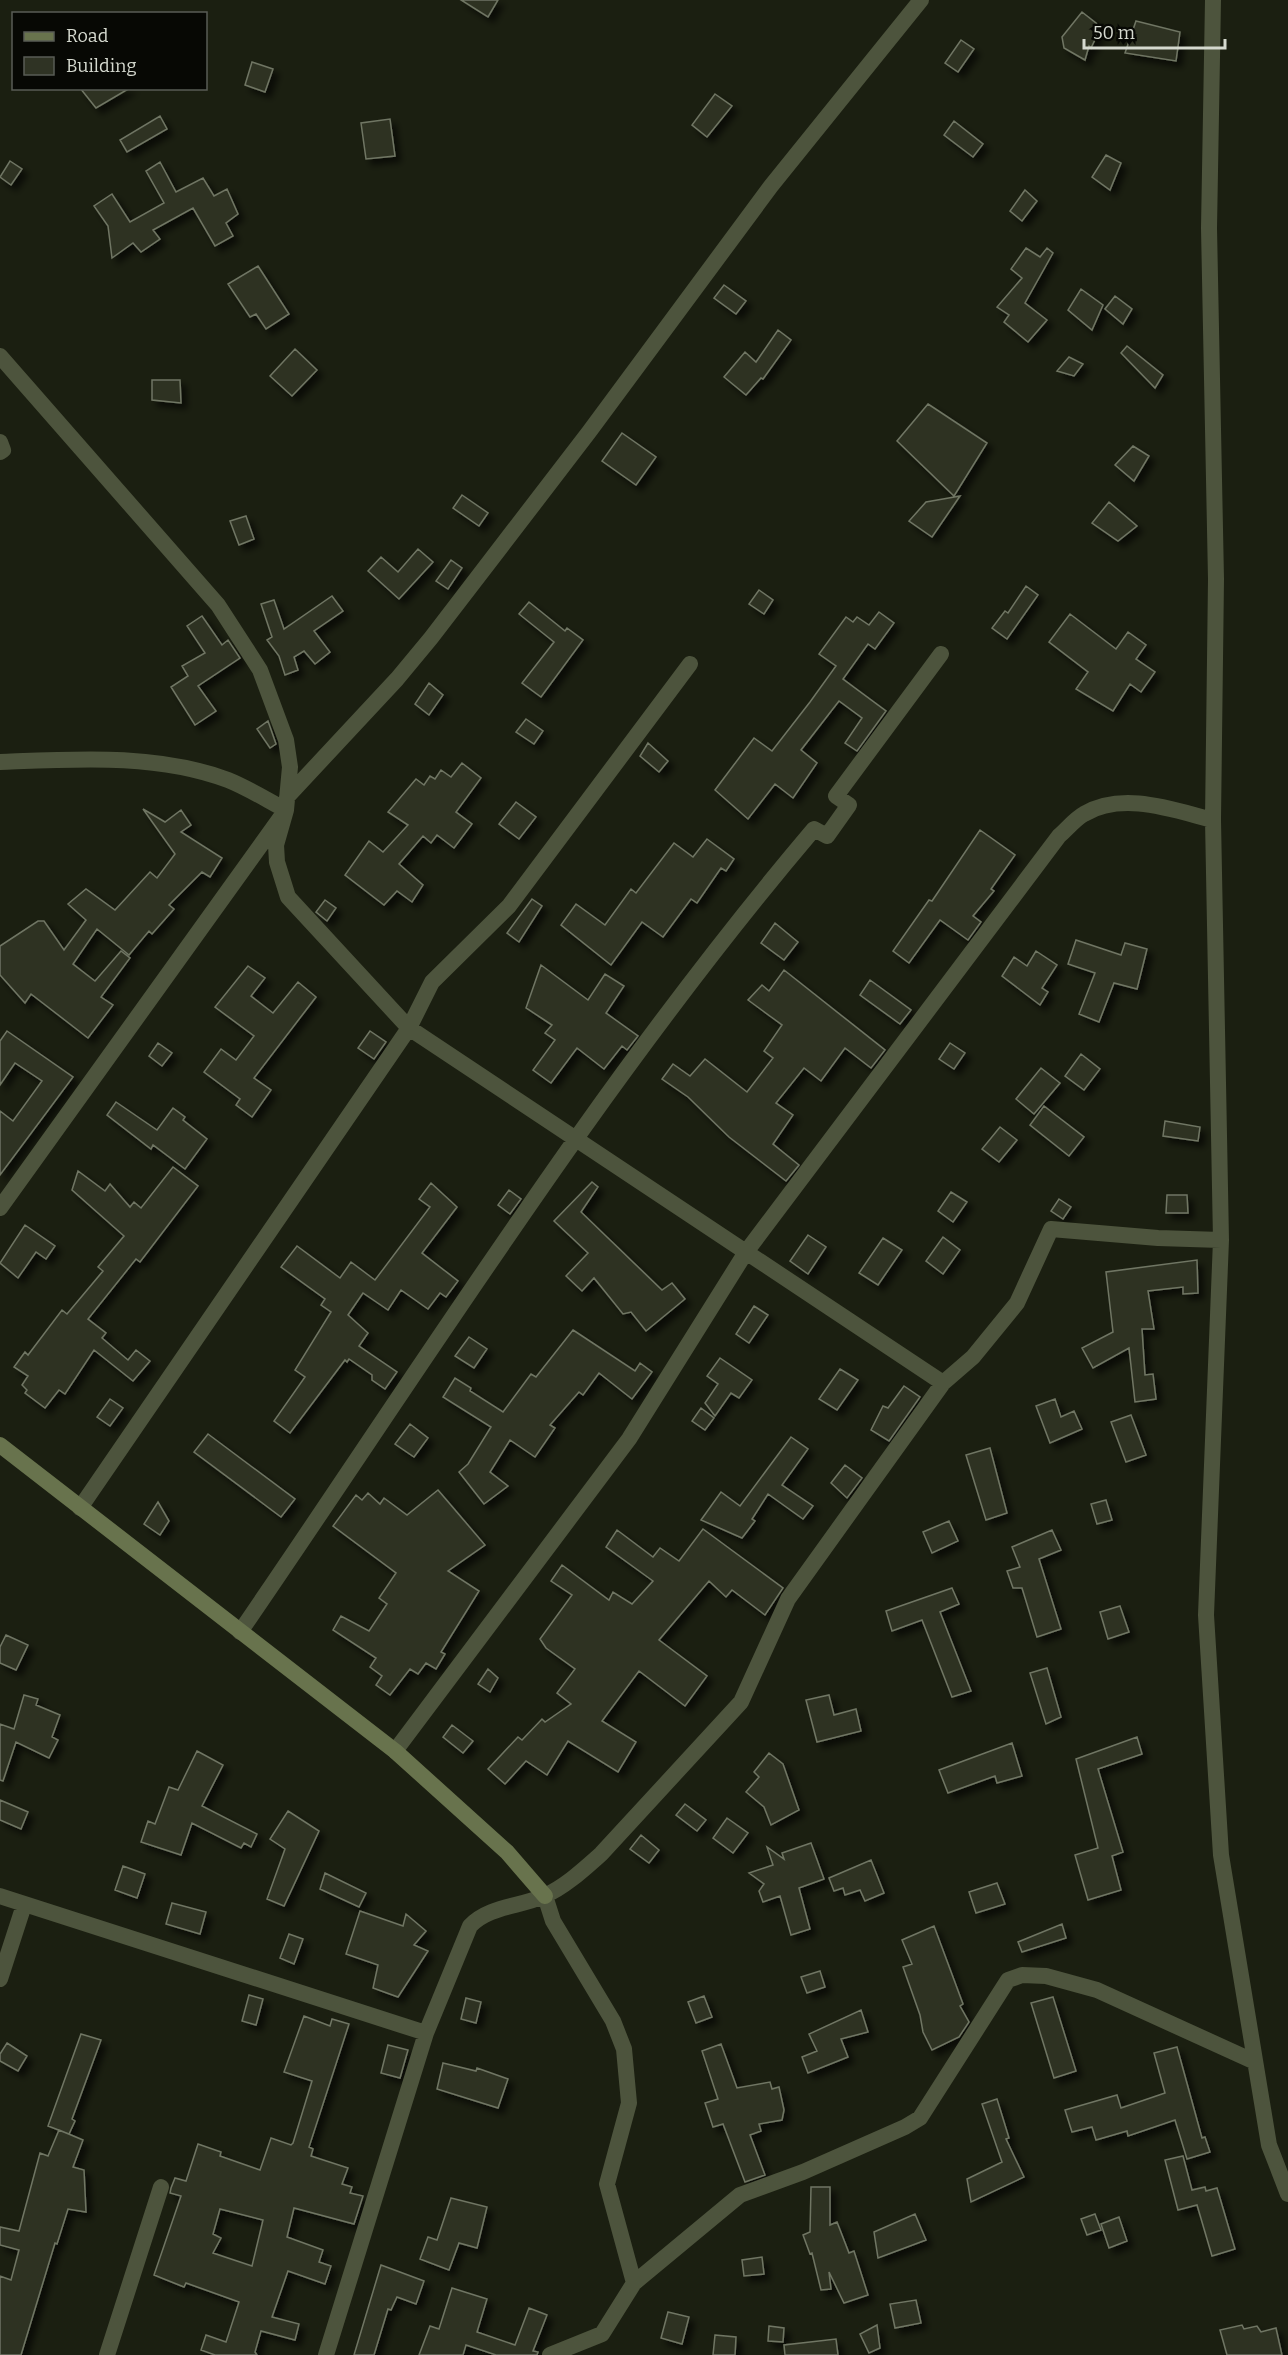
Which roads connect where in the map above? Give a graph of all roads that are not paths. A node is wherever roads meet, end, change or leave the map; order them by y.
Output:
1 (921, 0) edge
2 (1213, 0) edge
3 (0, 356) edge
4 (0, 442) edge
5 (0, 452) edge
6 (941, 654) dead end
7 (690, 664) dead end
8 (0, 762) edge
9 (286, 804) junction
10 (1213, 820) junction
11 (409, 1028) junction
12 (576, 1137) junction
13 (0, 1208) edge
14 (1221, 1240) junction
15 (746, 1252) junction
16 (943, 1383) junction
17 (2, 1447) edge
18 (80, 1508) junction
19 (240, 1632) junction
20 (395, 1750) junction
21 (0, 1896) edge
22 (545, 1896) junction
23 (24, 1905) junction
24 (0, 1979) edge
25 (426, 2033) junction
26 (1253, 2061) junction
27 (161, 2187) dead end
28 (1288, 2194) edge
29 (634, 2283) junction
30 (107, 2355) edge
31 (326, 2355) edge
32 (550, 2355) edge

1 - 9 street
2 - 10 street
3 - 9 street
4 - 5 street
6 - 12 street
7 - 11 street
8 - 9 street
9 - 11 street
9 - 13 street
10 - 14 street
10 - 15 street
11 - 12 street
11 - 18 street
12 - 15 street
12 - 19 street
14 - 16 street
14 - 26 street
15 - 16 street
15 - 20 street
16 - 22 street
17 - 18 main road
18 - 19 main road
19 - 20 main road
20 - 22 main road
21 - 23 street
22 - 25 street
22 - 29 street
23 - 24 street
23 - 25 street
25 - 31 street
26 - 28 street
26 - 29 street
27 - 30 street
29 - 32 street

